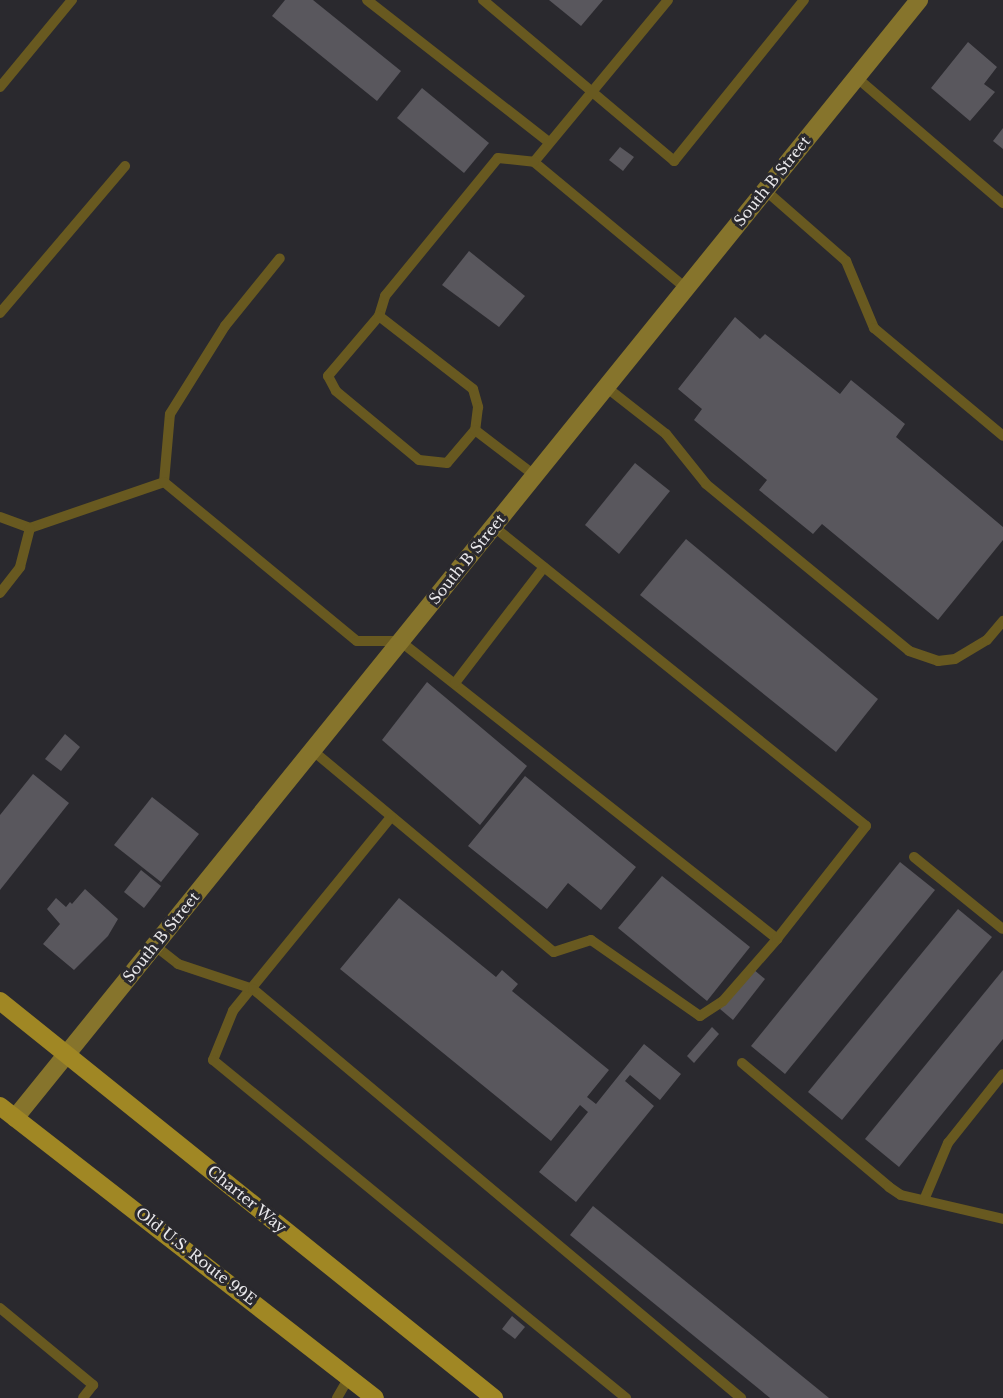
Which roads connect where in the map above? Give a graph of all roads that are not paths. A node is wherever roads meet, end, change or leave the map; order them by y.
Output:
1 (72, 0) edge
2 (367, 0) edge
3 (483, 0) edge
4 (919, 0) edge
5 (666, 1) edge
6 (805, 1) edge
7 (856, 77) junction
8 (0, 87) edge
9 (592, 91) junction
10 (549, 142) junction
11 (534, 162) junction
12 (125, 166) dead end
13 (765, 189) junction
14 (1003, 203) edge
15 (280, 258) dead end
16 (686, 288) junction
17 (0, 313) edge
18 (379, 316) junction
19 (606, 387) junction
20 (475, 430) junction
21 (1003, 436) edge
22 (534, 474) junction
23 (164, 482) junction
24 (0, 517) edge
25 (493, 526) junction
26 (30, 528) junction
27 (544, 567) junction
28 (0, 593) edge
29 (1003, 621) edge
30 (400, 641) junction
31 (455, 683) junction
32 (312, 750) junction
33 (391, 817) junction
34 (914, 857) dead end
35 (1003, 929) edge
36 (777, 939) junction
37 (154, 945) junction
38 (253, 989) junction
39 (0, 1001) edge
40 (66, 1053) junction
41 (742, 1063) dead end
42 (1003, 1074) edge
43 (0, 1106) edge
44 (15, 1118) junction
45 (924, 1200) junction
46 (1003, 1220) edge
47 (0, 1308) edge
48 (349, 1377) junction
49 (83, 1398) edge
50 (337, 1398) edge
51 (375, 1398) edge
52 (494, 1398) edge
53 (626, 1398) edge
54 (741, 1398) edge

1 - 8 lane
2 - 10 lane
3 - 9 lane
4 - 7 street, South B Street
5 - 9 lane
6 - 9 lane
7 - 13 street, South B Street
7 - 14 lane
9 - 10 lane
10 - 11 lane
11 - 16 lane
11 - 18 lane
12 - 17 lane
13 - 16 street, South B Street
13 - 21 lane
15 - 23 lane
16 - 19 street, South B Street
18 - 20 lane
18 - 20 lane
19 - 22 street, South B Street
19 - 29 lane
20 - 22 lane
22 - 25 street, South B Street
23 - 26 lane
23 - 30 lane
24 - 26 lane
25 - 27 lane
25 - 30 street, South B Street
26 - 28 lane
27 - 31 lane
27 - 36 lane
30 - 31 lane
30 - 32 street, South B Street
31 - 36 lane
32 - 33 lane
32 - 37 street, South B Street
33 - 36 lane
33 - 38 lane
34 - 35 lane
37 - 38 lane
37 - 40 street, South B Street
38 - 53 lane
38 - 54 lane
39 - 40 main road, Charter Way
40 - 44 street, South B Street
40 - 52 main road, Charter Way
41 - 45 lane
42 - 45 lane
43 - 44 main road
44 - 48 main road, Old U.S. Route 99E
45 - 46 lane
47 - 49 lane
48 - 50 lane
48 - 51 main road, Old U.S. Route 99E

